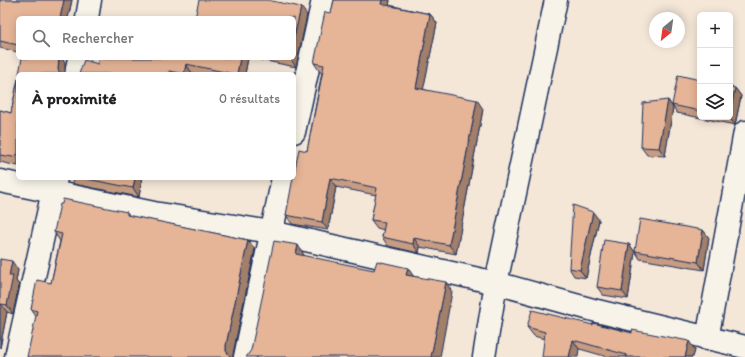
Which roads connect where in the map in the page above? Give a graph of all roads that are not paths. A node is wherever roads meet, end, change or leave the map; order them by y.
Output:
1 (90, 0) edge
2 (323, 0) edge
3 (556, 0) edge
4 (87, 16) edge
5 (79, 60) edge
6 (76, 72) edge
7 (296, 123) edge
8 (745, 132) edge
9 (283, 180) edge
10 (0, 181) edge
11 (54, 185) edge
12 (271, 232) junction
13 (496, 283) junction
14 (707, 339) junction
15 (745, 347) edge
16 (16, 357) edge
17 (245, 357) edge
18 (484, 357) edge

1 - 4 street
2 - 7 street
3 - 13 street
5 - 6 street
8 - 14 street
9 - 12 street
10 - 11 street
11 - 12 street
11 - 16 street
12 - 13 street
12 - 17 street
13 - 14 street
13 - 18 street
14 - 15 street

